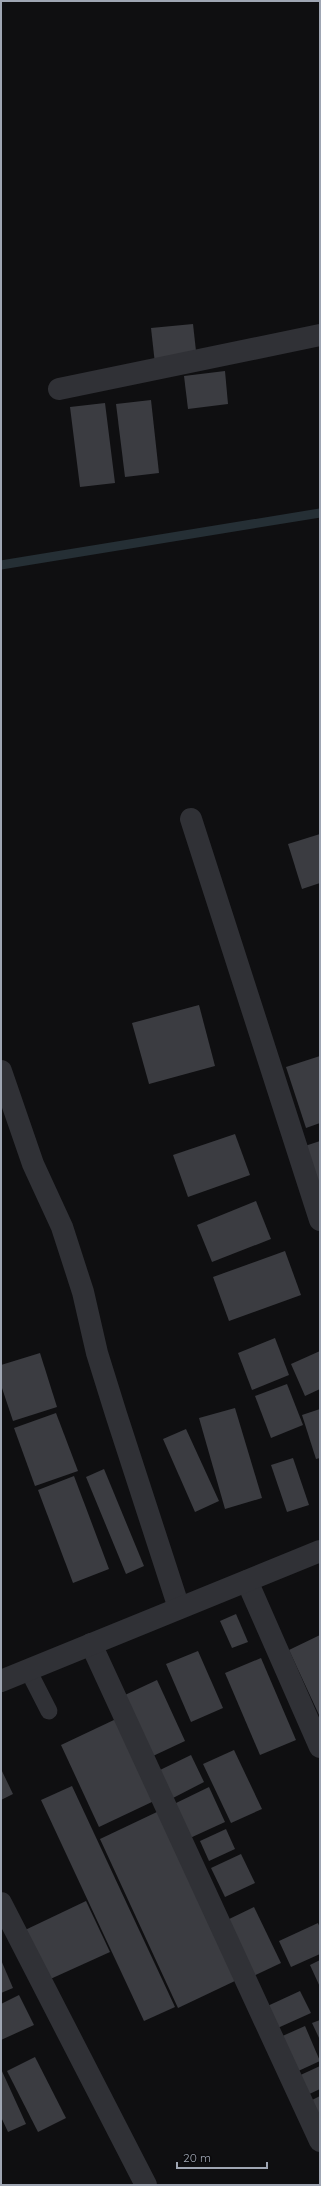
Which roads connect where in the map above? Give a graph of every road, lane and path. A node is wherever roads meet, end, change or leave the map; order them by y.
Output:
1 (320, 335) edge
2 (59, 389) dead end
3 (191, 819) dead end
4 (1, 1071) edge
5 (320, 1220) edge
6 (320, 1551) edge
7 (247, 1580) junction
8 (179, 1608) junction
9 (92, 1644) junction
10 (28, 1670) junction
11 (1, 1681) edge
12 (49, 1711) dead end
13 (320, 1747) edge
14 (1, 1903) edge
15 (320, 2141) edge
16 (146, 2185) edge

1 - 2 street
3 - 5 street
4 - 8 street
6 - 7 street
7 - 8 street
7 - 13 street
8 - 9 street
9 - 10 street
9 - 15 street
10 - 11 street
10 - 12 lane
14 - 16 street

